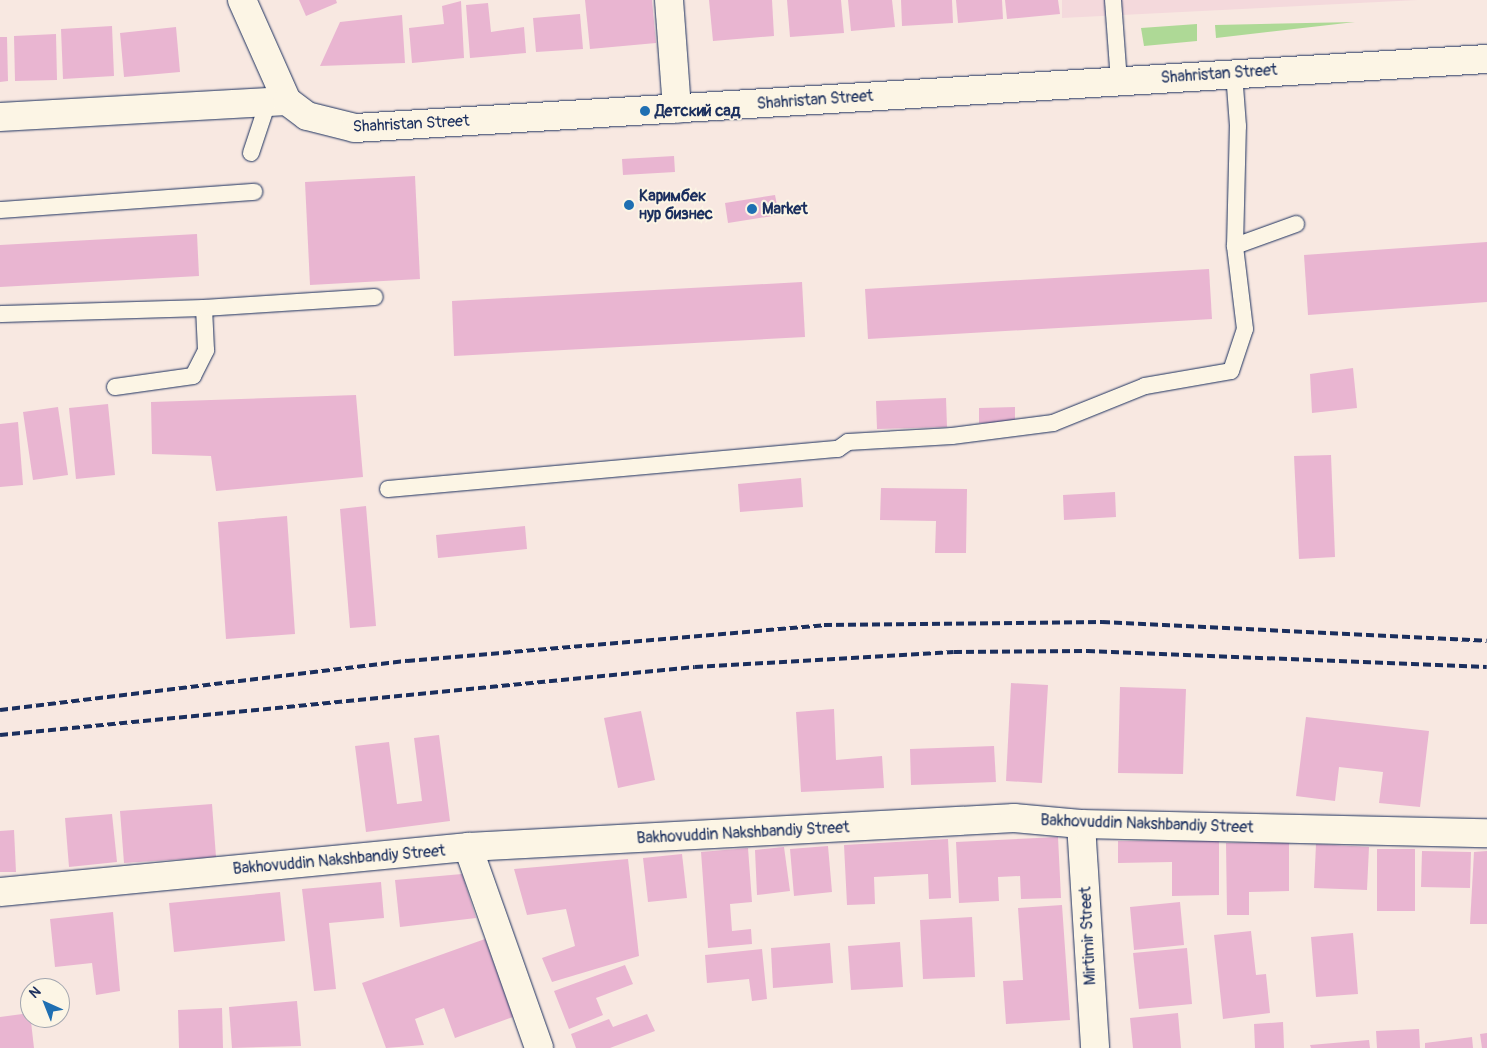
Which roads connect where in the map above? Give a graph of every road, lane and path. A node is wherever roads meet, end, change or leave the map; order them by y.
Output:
1 (242, 0) edge
2 (669, 0) edge
3 (1113, 0) edge
4 (1487, 59) edge
5 (1234, 73) junction
6 (1119, 80) junction
7 (278, 102) junction
8 (677, 109) junction
9 (0, 117) edge
10 (251, 153) dead end
11 (254, 192) dead end
12 (0, 210) edge
13 (1296, 224) dead end
14 (1235, 246) junction
15 (375, 297) dead end
16 (204, 308) junction
17 (0, 314) edge
18 (115, 387) dead end
19 (388, 489) dead end
20 (1081, 824) junction
21 (1487, 833) edge
22 (468, 847) junction
23 (0, 892) edge
24 (539, 1048) edge
25 (1095, 1048) edge

1 - 7 street
2 - 8 street
3 - 6 lane
4 - 5 street, Shahristan Street
5 - 6 street, Shahristan Street
5 - 14 lane
6 - 8 street, Shahristan Street
7 - 8 street, Shahristan Street
7 - 9 street
7 - 10 lane
11 - 12 lane
13 - 14 lane
14 - 19 lane
15 - 16 lane
16 - 17 lane
16 - 18 lane
20 - 21 street, Bakhovuddin Nakshbandiy Street
20 - 22 street, Bakhovuddin Nakshbandiy Street
20 - 25 street, Mirtimir Street
22 - 23 street, Bakhovuddin Nakshbandiy Street
22 - 24 street

